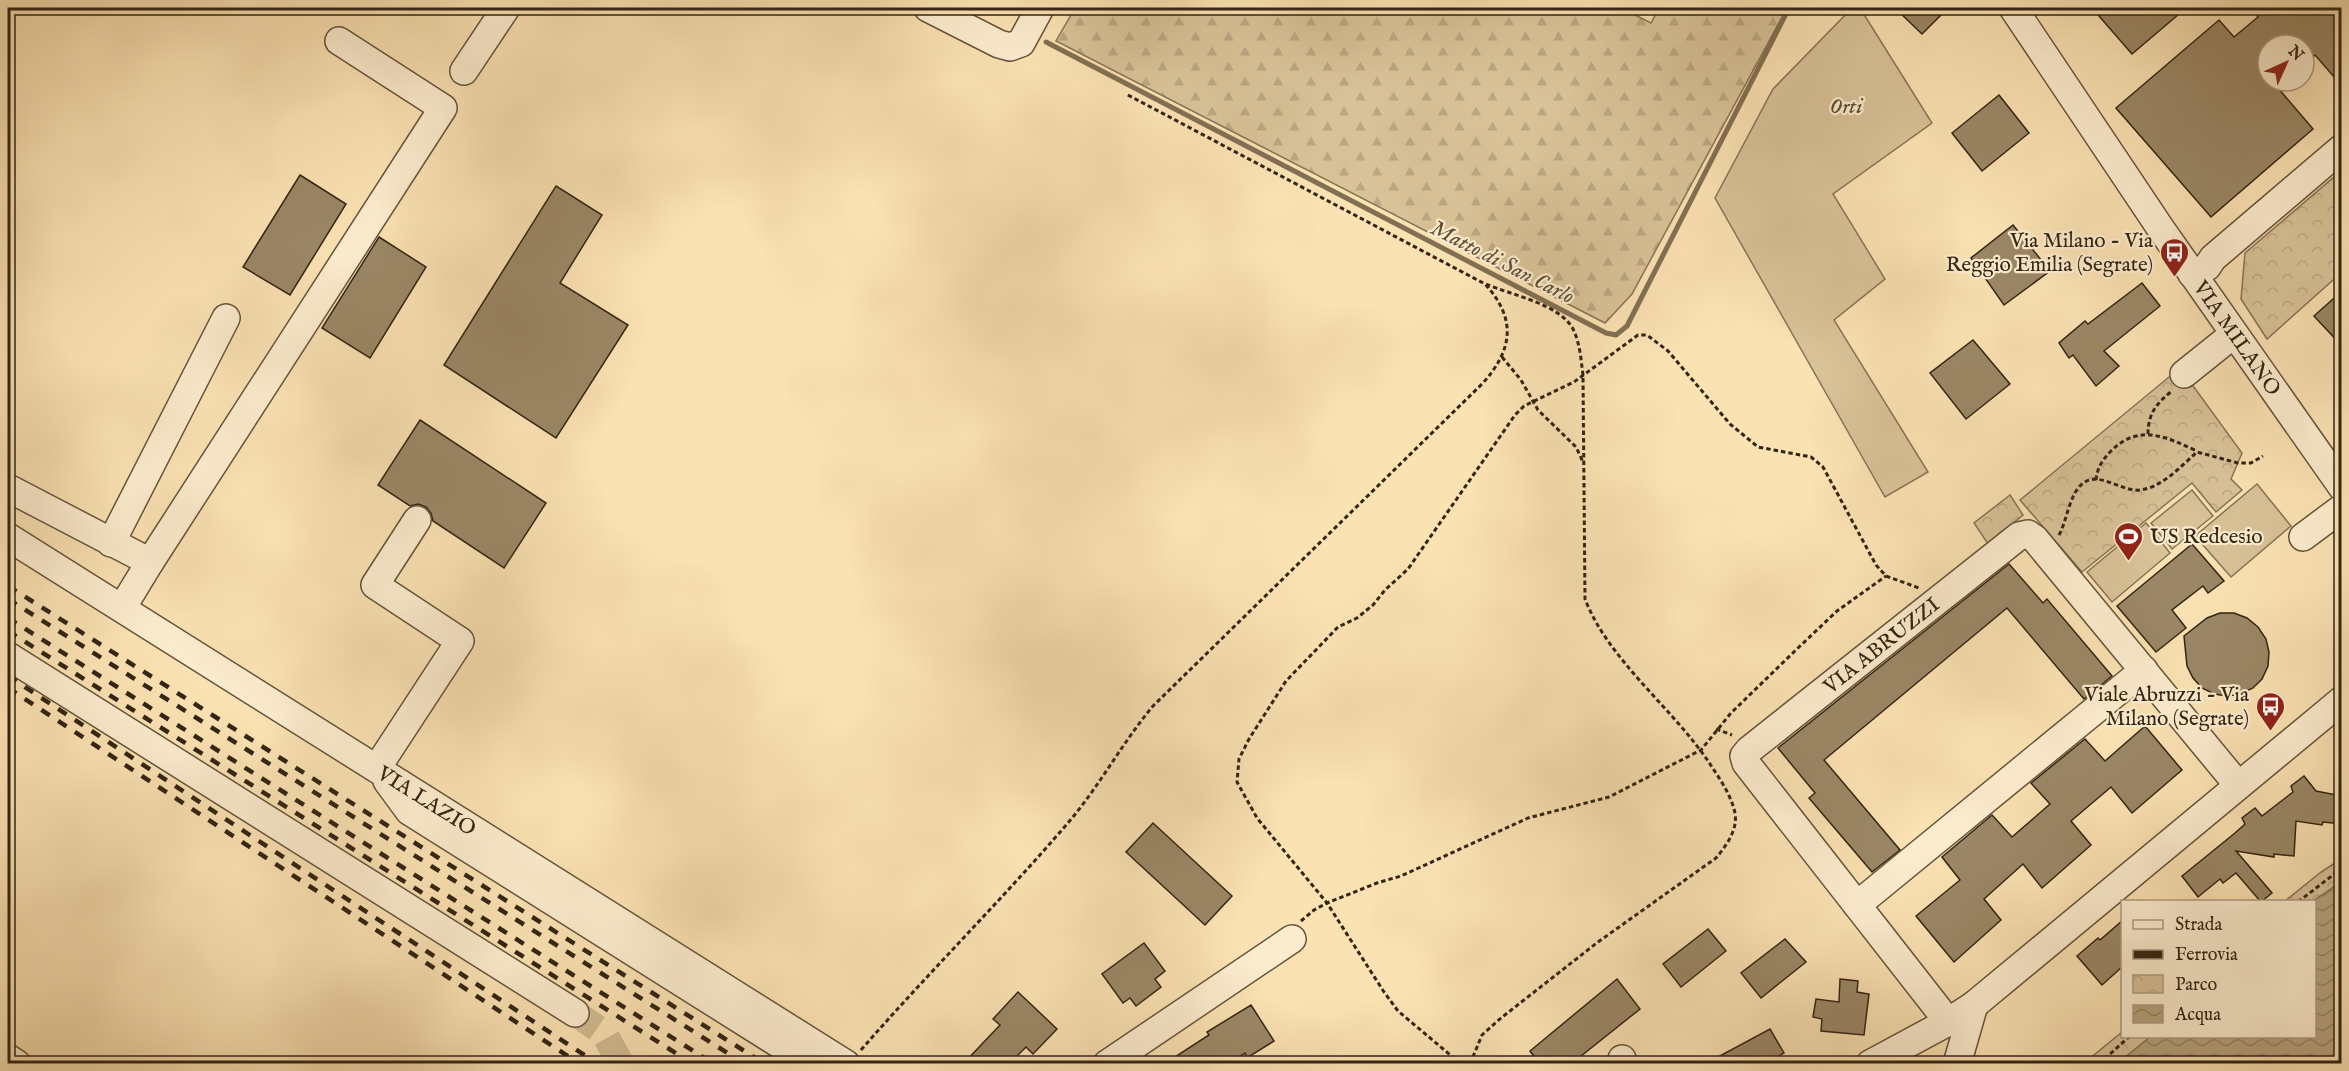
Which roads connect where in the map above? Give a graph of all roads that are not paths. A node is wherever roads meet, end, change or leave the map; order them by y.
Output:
1 (506, 8) edge
2 (928, 8) edge
3 (1040, 8) edge
4 (2013, 8) edge
5 (339, 41) dead end
6 (464, 71) dead end
7 (2342, 148) edge
8 (2192, 274) junction
9 (226, 318) dead end
10 (2234, 334) junction
11 (2190, 369) road end
12 (2342, 487) edge
13 (8, 488) edge
14 (2342, 507) edge
15 (417, 520) dead end
16 (8, 537) edge
17 (2303, 537) dead end
18 (111, 543) junction
19 (150, 562) junction
20 (122, 609) junction
21 (8, 656) edge
22 (2144, 670) junction
23 (2342, 700) edge
24 (377, 768) junction
25 (2238, 785) junction
26 (1857, 905) junction
27 (1292, 939) road end
28 (1974, 1005) junction
29 (575, 1013) tunnel mouth
30 (1946, 1023) junction
31 (8, 1058) edge
32 (851, 1059) edge
33 (17, 1064) edge
34 (811, 1064) edge
35 (1107, 1064) edge
36 (1870, 1064) edge
37 (1957, 1064) edge

1 - 6 street
2 - 3 street
4 - 8 street, VIA MILANO
5 - 19 street
7 - 8 street
8 - 10 street, VIA MILANO
9 - 18 street
10 - 11 street
10 - 12 street, VIA MILANO
13 - 18 street
14 - 17 street
15 - 24 street
16 - 20 street, VIA LAZIO
18 - 19 street
19 - 20 street
20 - 24 street, VIA LAZIO
21 - 29 street
22 - 25 street, VIA ABRUZZI
22 - 26 street
22 - 26 street, VIA ABRUZZI
23 - 25 street
24 - 32 street, VIA LAZIO
24 - 34 street
25 - 28 street
26 - 30 street, VIA ABRUZZI
27 - 35 street
28 - 30 street
28 - 37 street
30 - 36 street
31 - 33 street

